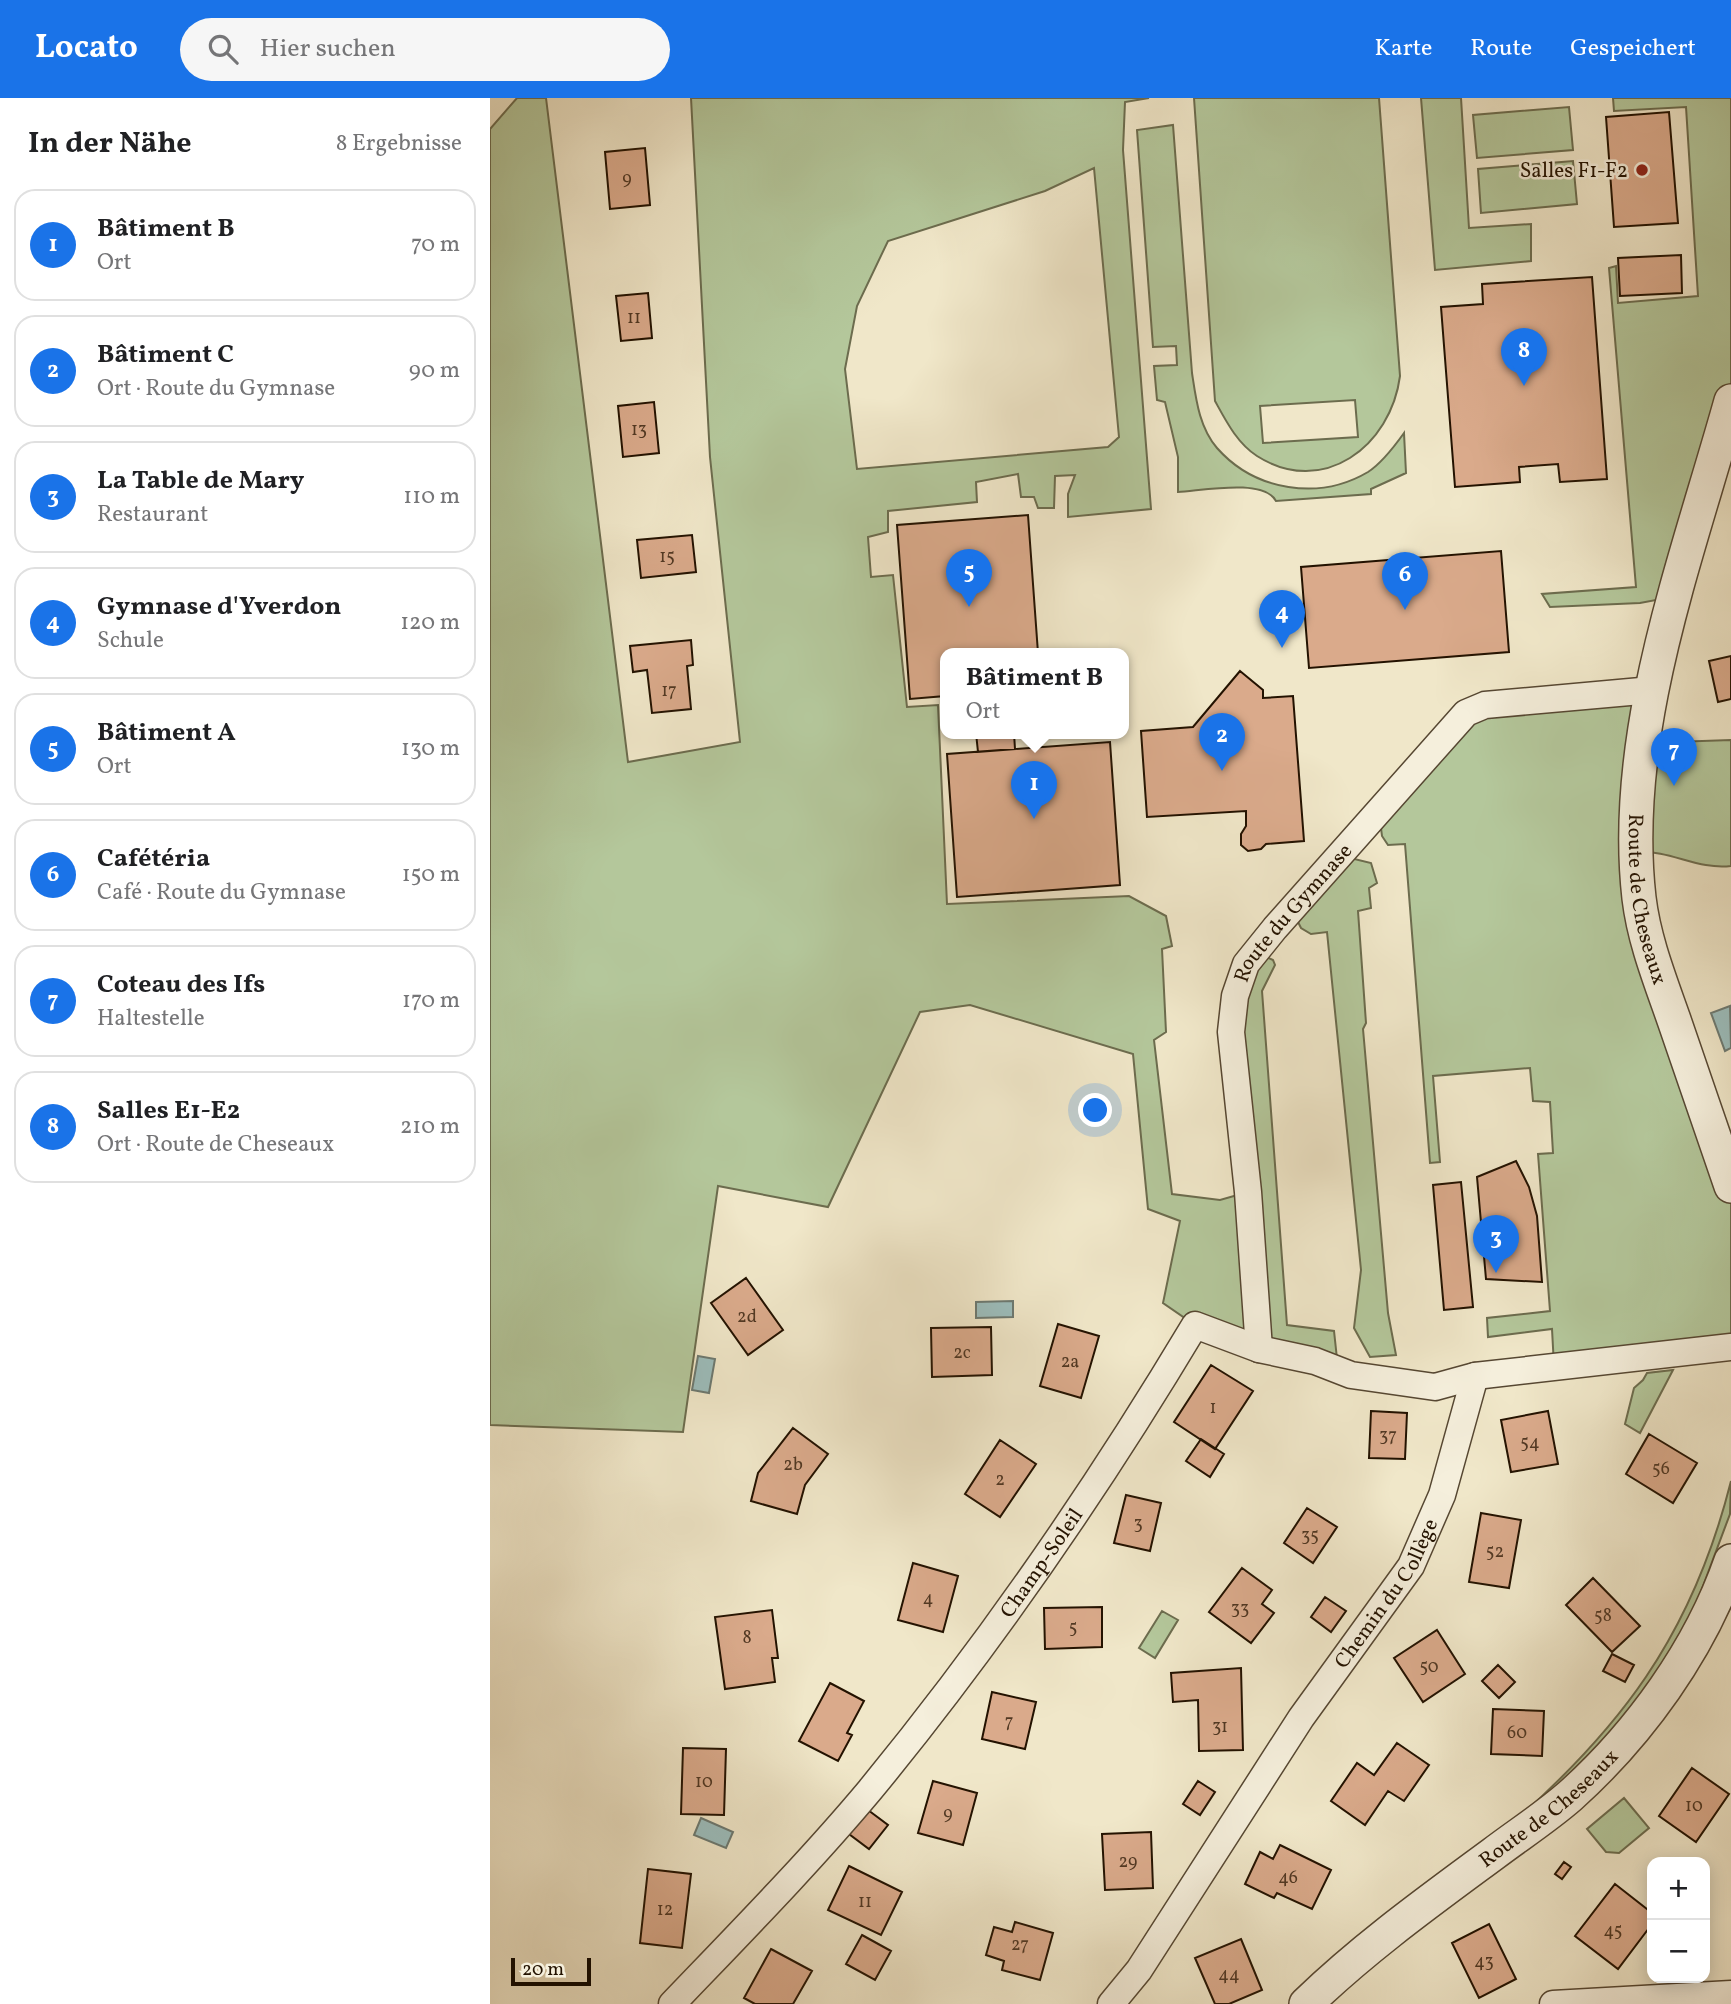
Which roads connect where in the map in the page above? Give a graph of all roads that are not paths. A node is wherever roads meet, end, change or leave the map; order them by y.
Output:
1 (1731, 401) edge
2 (1653, 690) junction
3 (1731, 1186) edge
4 (1731, 1347) edge
5 (1259, 1349) junction
6 (1475, 1376) junction
7 (1731, 1561) edge
8 (1731, 1994) edge
9 (672, 2004) edge
10 (1111, 2004) edge
11 (1306, 2004) edge
12 (1553, 2004) edge

1 - 2 street, Route de Cheseaux
2 - 3 street, Route de Cheseaux
2 - 5 street, Route du Gymnase
4 - 6 street
5 - 6 street, Champ-Soleil
5 - 9 street, Champ-Soleil
6 - 10 street, Chemin du Collège
7 - 11 street, Route de Cheseaux
8 - 12 street

